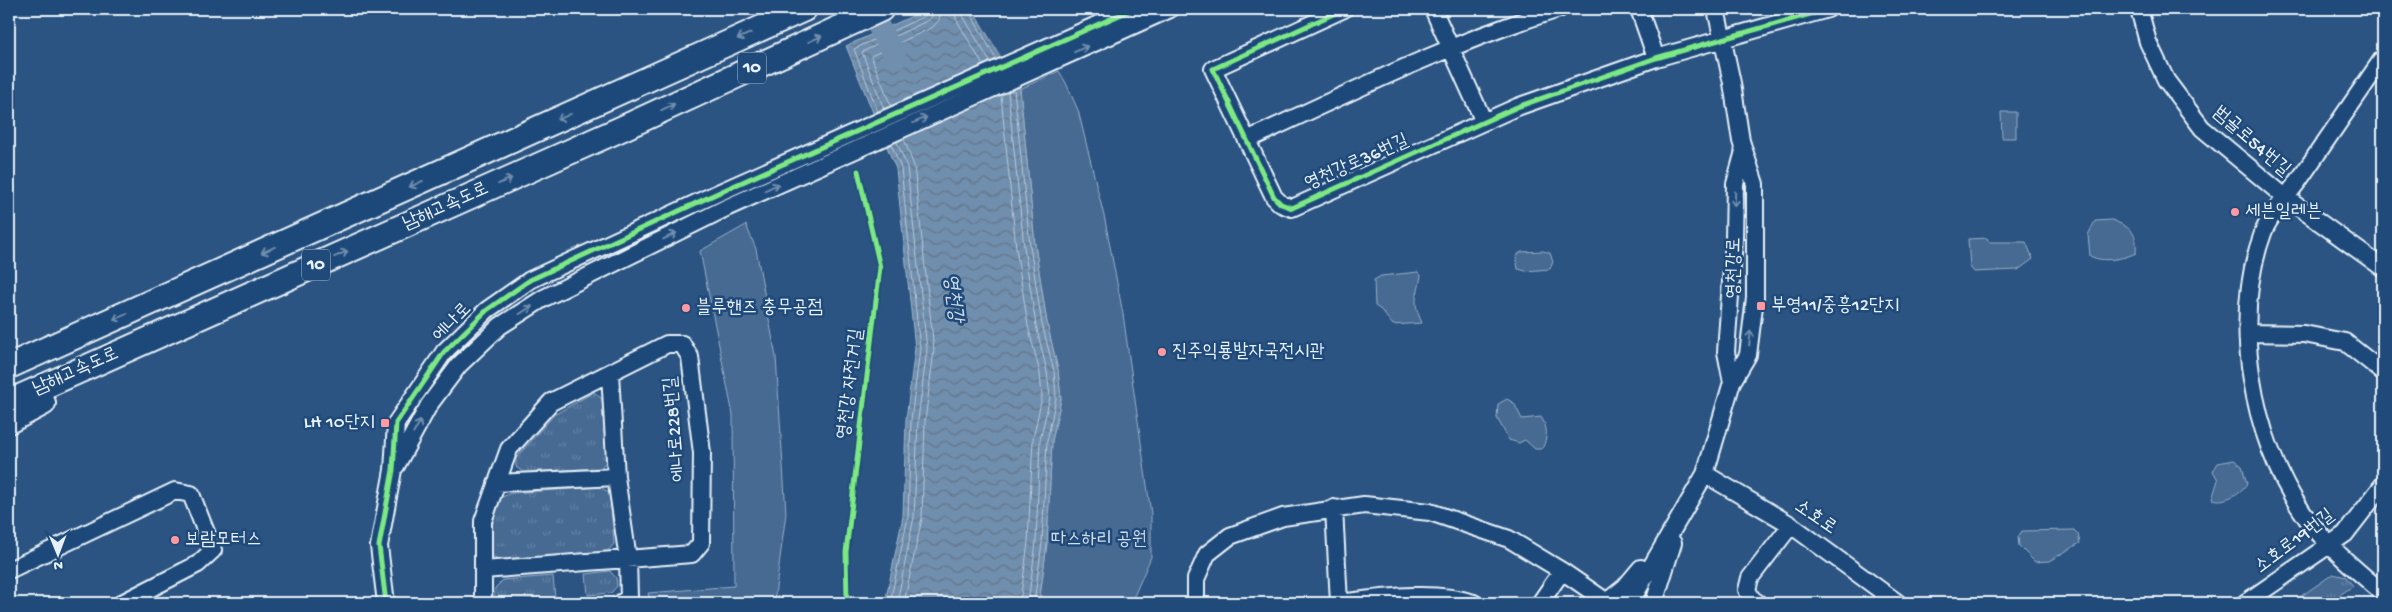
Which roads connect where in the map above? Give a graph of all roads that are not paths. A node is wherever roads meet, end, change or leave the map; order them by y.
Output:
1 (804, 9) edge
2 (881, 9) edge
3 (1133, 9) edge
4 (1170, 9) edge
5 (1344, 9) edge
6 (1433, 9) edge
7 (1559, 9) edge
8 (1640, 9) edge
9 (1716, 9) edge
10 (1828, 9) edge
11 (2139, 9) edge
12 (1807, 11) edge
13 (1722, 37) junction
14 (1450, 47) junction
15 (1656, 58) junction
16 (2383, 58) edge
17 (1033, 62) junction
18 (1484, 122) junction
19 (1247, 140) junction
20 (1744, 151) junction
21 (2286, 198) junction
22 (2383, 268) edge
23 (264, 288) junction
24 (2248, 334) junction
25 (9, 366) edge
26 (2383, 372) edge
27 (610, 373) junction
28 (1732, 382) junction
29 (9, 402) edge
30 (9, 421) edge
31 (393, 470) junction
32 (1705, 474) junction
33 (616, 476) junction
34 (496, 483) junction
35 (2383, 485) edge
36 (1686, 503) junction
37 (1334, 508) junction
38 (1791, 525) junction
39 (2331, 546) junction
40 (628, 559) junction
41 (9, 570) edge
42 (482, 570) junction
43 (1562, 571) junction
44 (2383, 593) edge
45 (142, 598) edge
46 (1426, 600) edge
47 (1606, 602) edge
48 (122, 603) edge
49 (386, 603) edge
50 (484, 603) edge
51 (621, 603) edge
52 (1196, 603) edge
53 (1339, 603) edge
54 (1474, 603) edge
55 (1540, 603) edge
56 (1630, 603) edge
57 (1654, 603) edge
58 (1758, 603) edge
59 (1898, 603) edge
60 (2245, 603) edge

1 -> 25 highway, 남해고속도로 / 10
23 -> 2 highway, 남해고속도로 / 10
3 - 17 street
17 -> 4 street
5 - 19 street, 영천강로36번길
6 - 14 street
7 - 14 street
8 - 15 street
9 - 13 street, 영천강로
10 - 12 street, 영천강로36번길
11 - 21 street, 범골로54번길
12 - 13 street, 영천강로36번길
13 - 15 street, 영천강로36번길
13 - 20 street, 영천강로
14 - 18 street
14 - 19 street
15 - 18 street, 영천강로36번길
16 - 21 street, 범골로54번길
31 -> 17 street, 에나로
17 - 31 street, 에나로
18 - 19 street, 영천강로36번길
20 -> 28 street, 영천강로
28 -> 20 street, 영천강로
21 - 22 street, 범골로54번길
21 - 24 street
23 - 29 highway, 남해고속도로 / 10
23 - 30 highway
24 - 26 street
24 - 39 street
27 - 33 street
27 - 34 street, 에나로228번길
27 - 40 street, 에나로228번길
28 - 32 street, 영천강로
31 - 49 street, 에나로
32 - 36 street, 영천강로
32 - 38 street, 소호로
33 - 34 street
33 - 40 street
34 - 42 street, 에나로228번길
35 - 39 street, 소호로19번길
36 - 47 street, 영천강로
36 - 56 street, 영천강로
36 - 57 street, 영천강로
37 - 43 street
37 - 52 street
37 - 53 street
38 - 58 street
38 - 59 street, 소호로
39 - 44 street
39 - 60 street, 소호로19번길
40 - 42 street, 에나로228번길
40 - 51 street
41 - 45 street
42 - 50 street, 에나로228번길
43 - 47 street
43 - 55 street
45 - 48 street
46 - 53 street
46 - 54 street

